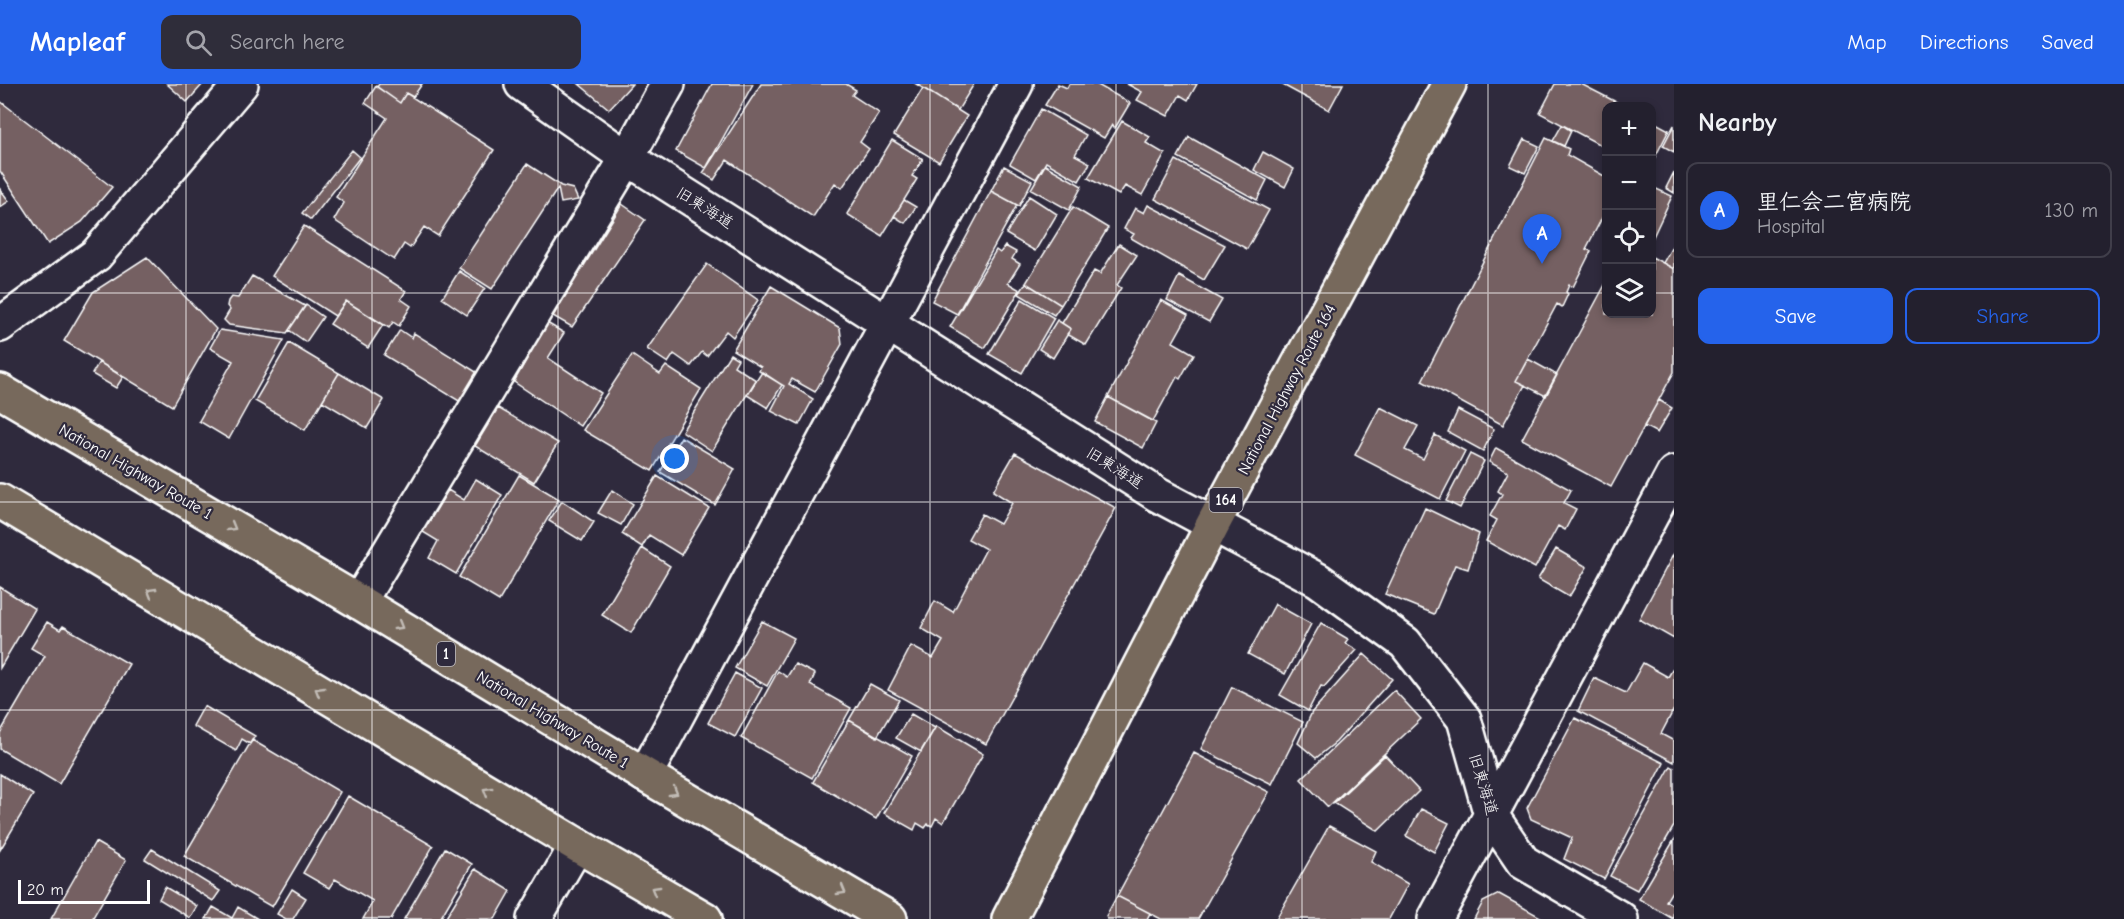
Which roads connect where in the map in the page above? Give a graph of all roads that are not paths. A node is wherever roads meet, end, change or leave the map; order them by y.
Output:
1 (241, 84) edge
2 (522, 84) edge
3 (668, 84) edge
4 (1016, 84) edge
5 (1449, 84) edge
6 (627, 158) junction
7 (888, 324) junction
8 (0, 325) edge
9 (0, 391) edge
10 (1674, 473) edge
11 (1, 504) edge
12 (1213, 524) junction
13 (359, 602) junction
14 (645, 775) junction
15 (1491, 815) junction
16 (577, 844) junction
17 (534, 919) edge
18 (705, 919) edge
19 (890, 919) edge
20 (1009, 919) edge
21 (1435, 919) edge
22 (1621, 919) edge

1 - 8 street
2 - 6 street, 旧東海道
3 - 6 street
4 - 7 street
5 - 12 highway, National Highway Route 164 / 164
6 - 7 street, 旧東海道
6 - 13 street
7 - 12 street, 旧東海道
7 - 14 street
9 -> 13 highway, National Highway Route 1 / 1
10 - 15 street
16 -> 11 highway
12 - 15 street, 旧東海道
12 - 20 highway, National Highway Route 164 / 164
13 -> 14 highway, National Highway Route 1 / 1
14 -> 19 highway, National Highway Route 1 / 1
15 - 21 street
15 - 22 street, 旧東海道
16 - 17 street
18 -> 16 highway

